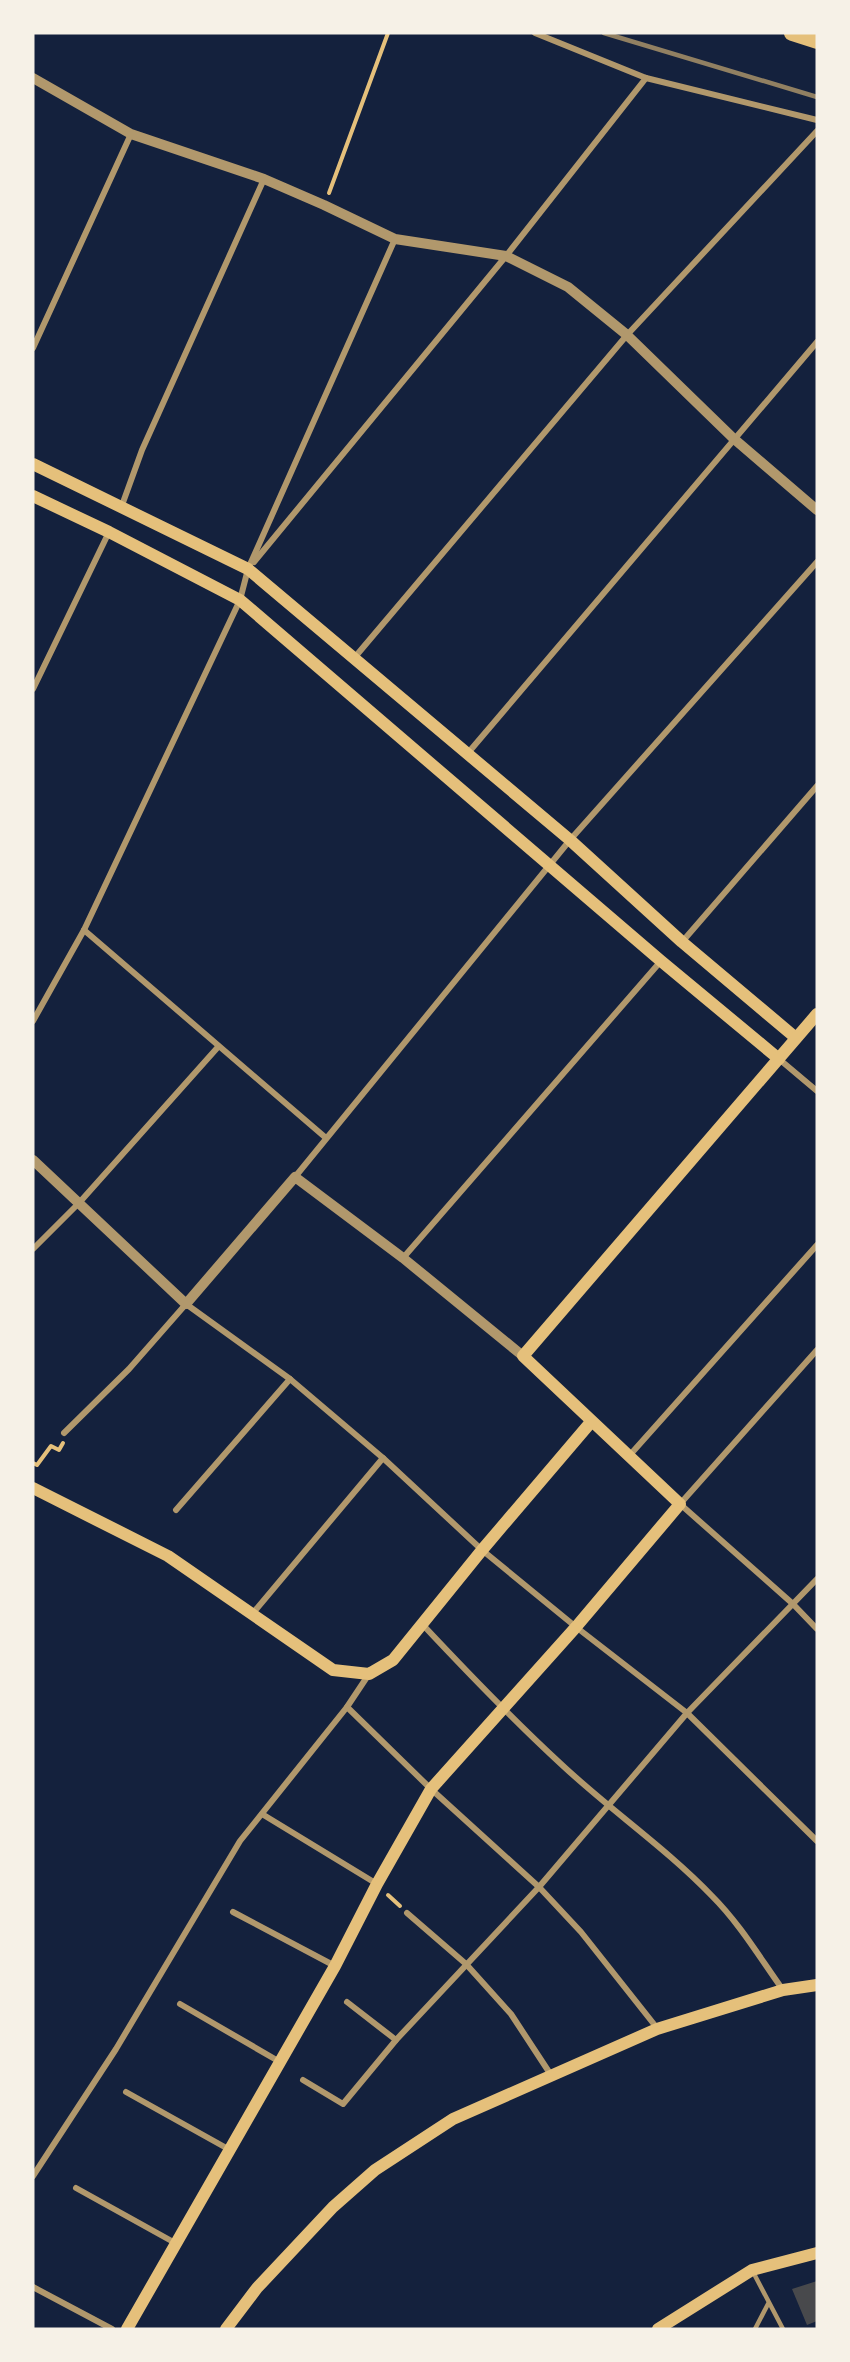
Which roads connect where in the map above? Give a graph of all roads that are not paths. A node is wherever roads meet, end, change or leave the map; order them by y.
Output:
1 (536, 33) edge
2 (792, 33) edge
3 (817, 41) edge
4 (33, 78) edge
5 (645, 78) junction
6 (817, 120) edge
7 (817, 131) edge
8 (131, 134) junction
9 (264, 179) junction
10 (395, 239) junction
11 (506, 256) junction
12 (627, 336) junction
13 (817, 342) edge
14 (33, 348) edge
15 (733, 438) junction
16 (33, 464) edge
17 (33, 496) edge
18 (121, 508) junction
19 (817, 510) edge
20 (109, 532) junction
21 (817, 562) edge
22 (248, 569) junction
23 (240, 600) junction
24 (355, 657) junction
25 (33, 689) edge
26 (468, 753) junction
27 (817, 786) edge
28 (570, 840) junction
29 (550, 866) junction
30 (84, 930) junction
31 (682, 942) junction
32 (661, 961) junction
33 (817, 1014) edge
34 (33, 1021) edge
35 (796, 1038) junction
36 (218, 1047) junction
37 (779, 1059) junction
38 (817, 1091) edge
39 (326, 1138) junction
40 (33, 1160) edge
41 (296, 1177) junction
42 (79, 1203) junction
43 (817, 1245) edge
44 (33, 1249) edge
45 (403, 1258) junction
46 (186, 1304) junction
47 (817, 1350) edge
48 (523, 1356) junction
49 (290, 1379) junction
50 (591, 1422) junction
51 (64, 1433) road end
52 (628, 1457) junction
53 (383, 1458) junction
54 (33, 1488) edge
55 (680, 1504) junction
56 (176, 1510) dead end
57 (482, 1550) junction
58 (817, 1579) edge
59 (793, 1604) junction
60 (253, 1613) junction
61 (423, 1625) junction
62 (576, 1627) junction
63 (817, 1629) edge
64 (369, 1674) junction
65 (347, 1707) junction
66 (501, 1708) junction
67 (687, 1713) junction
68 (431, 1789) junction
69 (608, 1807) junction
70 (262, 1814) junction
71 (817, 1841) edge
72 (377, 1884) junction
73 (539, 1887) junction
74 (233, 1912) dead end
75 (407, 1913) road end
76 (466, 1964) junction
77 (335, 1966) junction
78 (817, 1985) edge
79 (783, 1990) junction
80 (347, 2002) dead end
81 (180, 2004) dead end
82 (657, 2029) junction
83 (396, 2040) junction
84 (280, 2062) junction
85 (552, 2076) junction
86 (303, 2080) dead end
87 (126, 2092) dead end
88 (230, 2151) junction
89 (33, 2176) edge
90 (76, 2187) dead end
91 (177, 2244) junction
92 (817, 2253) edge
93 (752, 2270) junction
94 (33, 2287) edge
95 (768, 2304) junction
96 (112, 2329) edge
97 (127, 2329) edge
98 (226, 2329) edge
99 (658, 2329) edge
100 (755, 2329) edge
101 (783, 2329) edge

1 - 5 street
2 - 3 highway
4 - 8 street
5 - 6 street
5 - 11 street
7 - 12 street
8 - 9 street
8 - 14 street
9 - 10 street
9 - 18 street
10 - 11 street
10 - 22 street
11 - 12 street
11 - 22 street
12 - 15 street
12 - 24 street
13 - 15 street
15 - 19 street
15 - 26 street
16 - 18 main road
17 - 20 main road
18 - 22 main road
20 - 23 main road
20 - 25 street
21 - 28 street
22 - 23 street
22 - 24 main road
23 - 29 main road
23 - 30 street
24 - 26 main road
26 - 28 main road
27 - 31 street
28 - 29 street
28 - 31 main road
29 - 32 main road
29 - 39 street
30 - 34 street
30 - 36 street
31 - 35 main road
32 - 37 main road
32 - 45 street
33 - 35 main road
35 - 37 main road
36 - 39 street
36 - 42 street
37 - 38 street
37 - 48 main road
39 - 41 street
40 - 42 street
41 - 45 street
41 - 46 street
42 - 44 street
42 - 46 street
43 - 52 street
45 - 48 street
46 - 49 street
46 - 51 street
47 - 55 street
48 - 50 main road
49 - 53 street
49 - 56 street
50 - 52 main road
50 - 57 main road
52 - 55 main road
53 - 57 street
53 - 60 street
54 - 60 main road
55 - 59 street
55 - 62 main road
57 - 61 main road
57 - 62 street
58 - 59 street
59 - 63 street
59 - 67 street
60 - 64 main road
61 - 64 main road
61 - 66 street
62 - 66 main road
62 - 67 street
64 - 65 street
65 - 68 street
65 - 70 street
66 - 68 main road
66 - 69 street
67 - 69 street
67 - 71 street
68 - 72 main road
68 - 73 street
69 - 73 street
69 - 79 street
70 - 72 street
70 - 89 street
72 - 77 main road
73 - 76 street
73 - 82 street
74 - 77 street
75 - 76 street
76 - 83 street
76 - 85 street
77 - 84 main road
78 - 79 main road
79 - 82 main road
80 - 83 street
81 - 84 street
82 - 85 main road
83 - 86 street
84 - 88 main road
85 - 98 main road
87 - 88 street
88 - 91 main road
90 - 91 street
91 - 97 main road
92 - 93 main road
93 - 95 lane
93 - 99 main road
94 - 96 street
95 - 100 lane
95 - 101 lane

